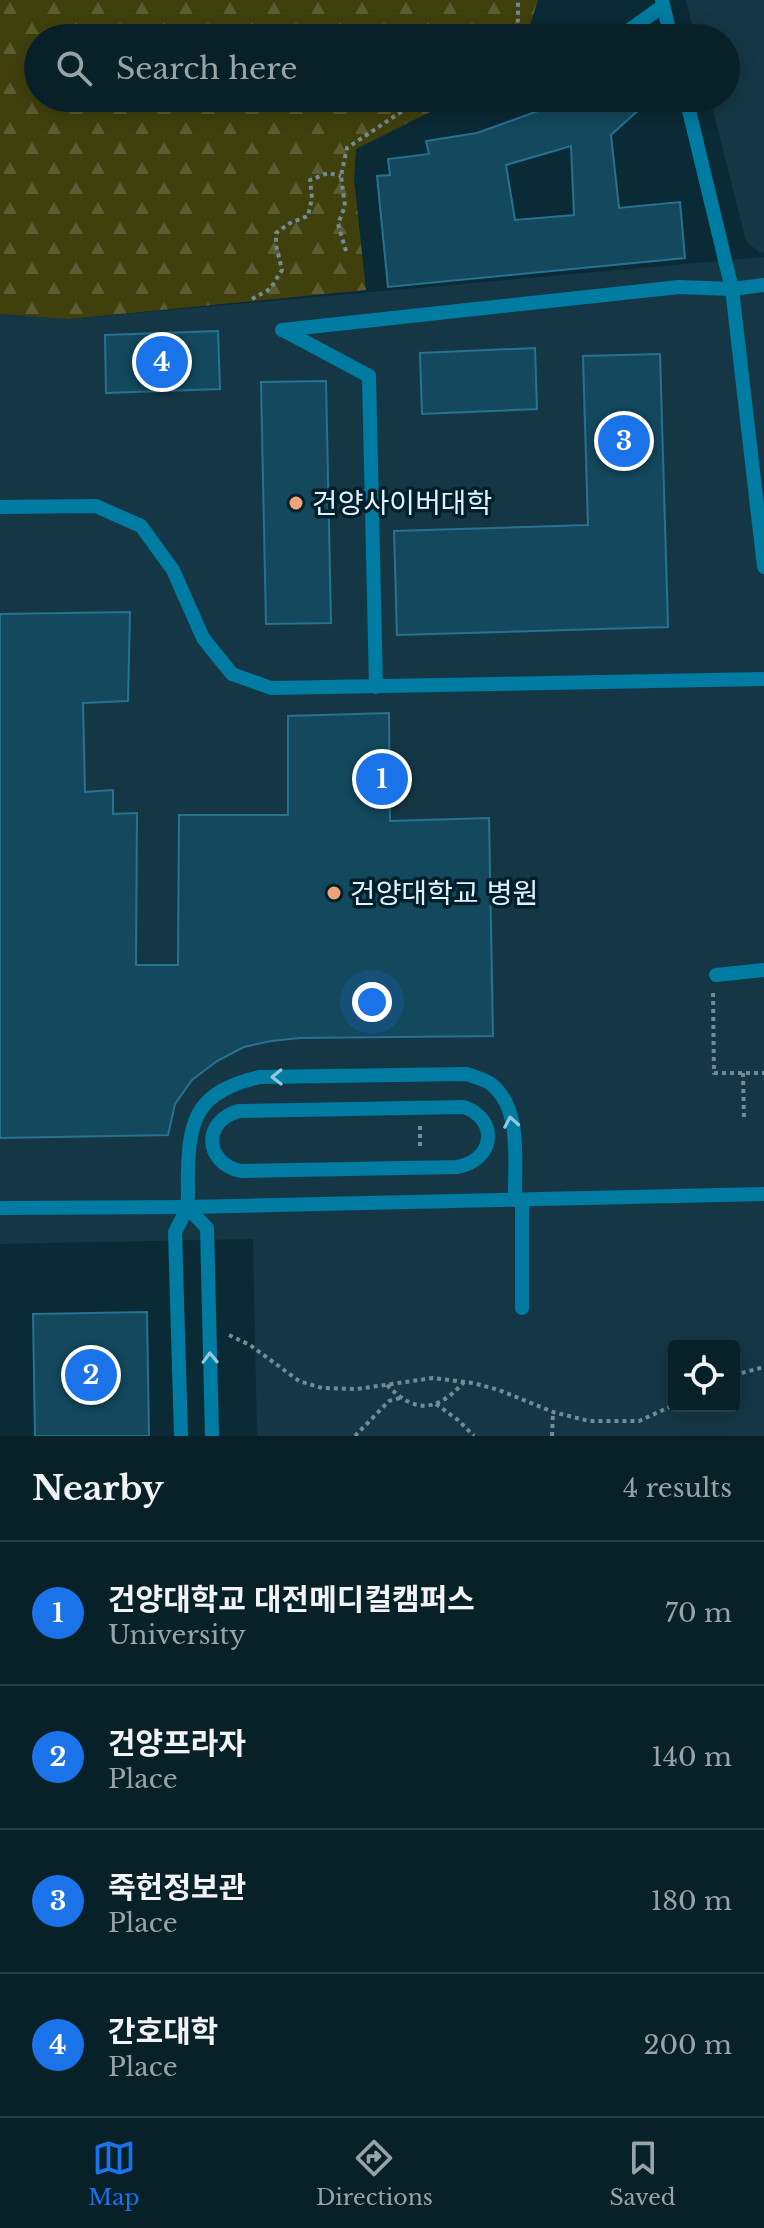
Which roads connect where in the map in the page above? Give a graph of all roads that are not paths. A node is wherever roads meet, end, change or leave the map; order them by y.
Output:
1 (663, 3) edge
2 (636, 24) edge
3 (668, 24) edge
4 (689, 112) edge
5 (764, 285) edge
6 (732, 289) junction
7 (0, 507) edge
8 (764, 567) edge
9 (764, 679) edge
10 (376, 687) junction
11 (764, 970) edge
12 (716, 975) dead end
13 (234, 1084) junction
14 (230, 1113) junction
15 (214, 1117) junction
16 (192, 1131) junction
17 (213, 1136) junction
18 (764, 1194) edge
19 (518, 1200) junction
20 (187, 1207) junction
21 (0, 1208) edge
22 (522, 1308) dead end
23 (181, 1436) edge
24 (212, 1436) edge

1 - 2 lane
1 - 3 lane
4 - 6 lane
5 - 6 lane
6 - 8 lane
6 - 10 lane
7 - 10 lane
9 - 10 lane
11 - 12 lane
13 - 15 lane
13 - 16 lane
19 -> 13 lane
14 - 15 lane
14 - 17 lane
14 - 17 lane
15 - 16 lane
15 - 17 lane
16 - 20 lane
18 - 19 lane
19 - 20 lane
19 - 22 lane
20 - 21 lane
20 - 23 lane
24 -> 20 lane

